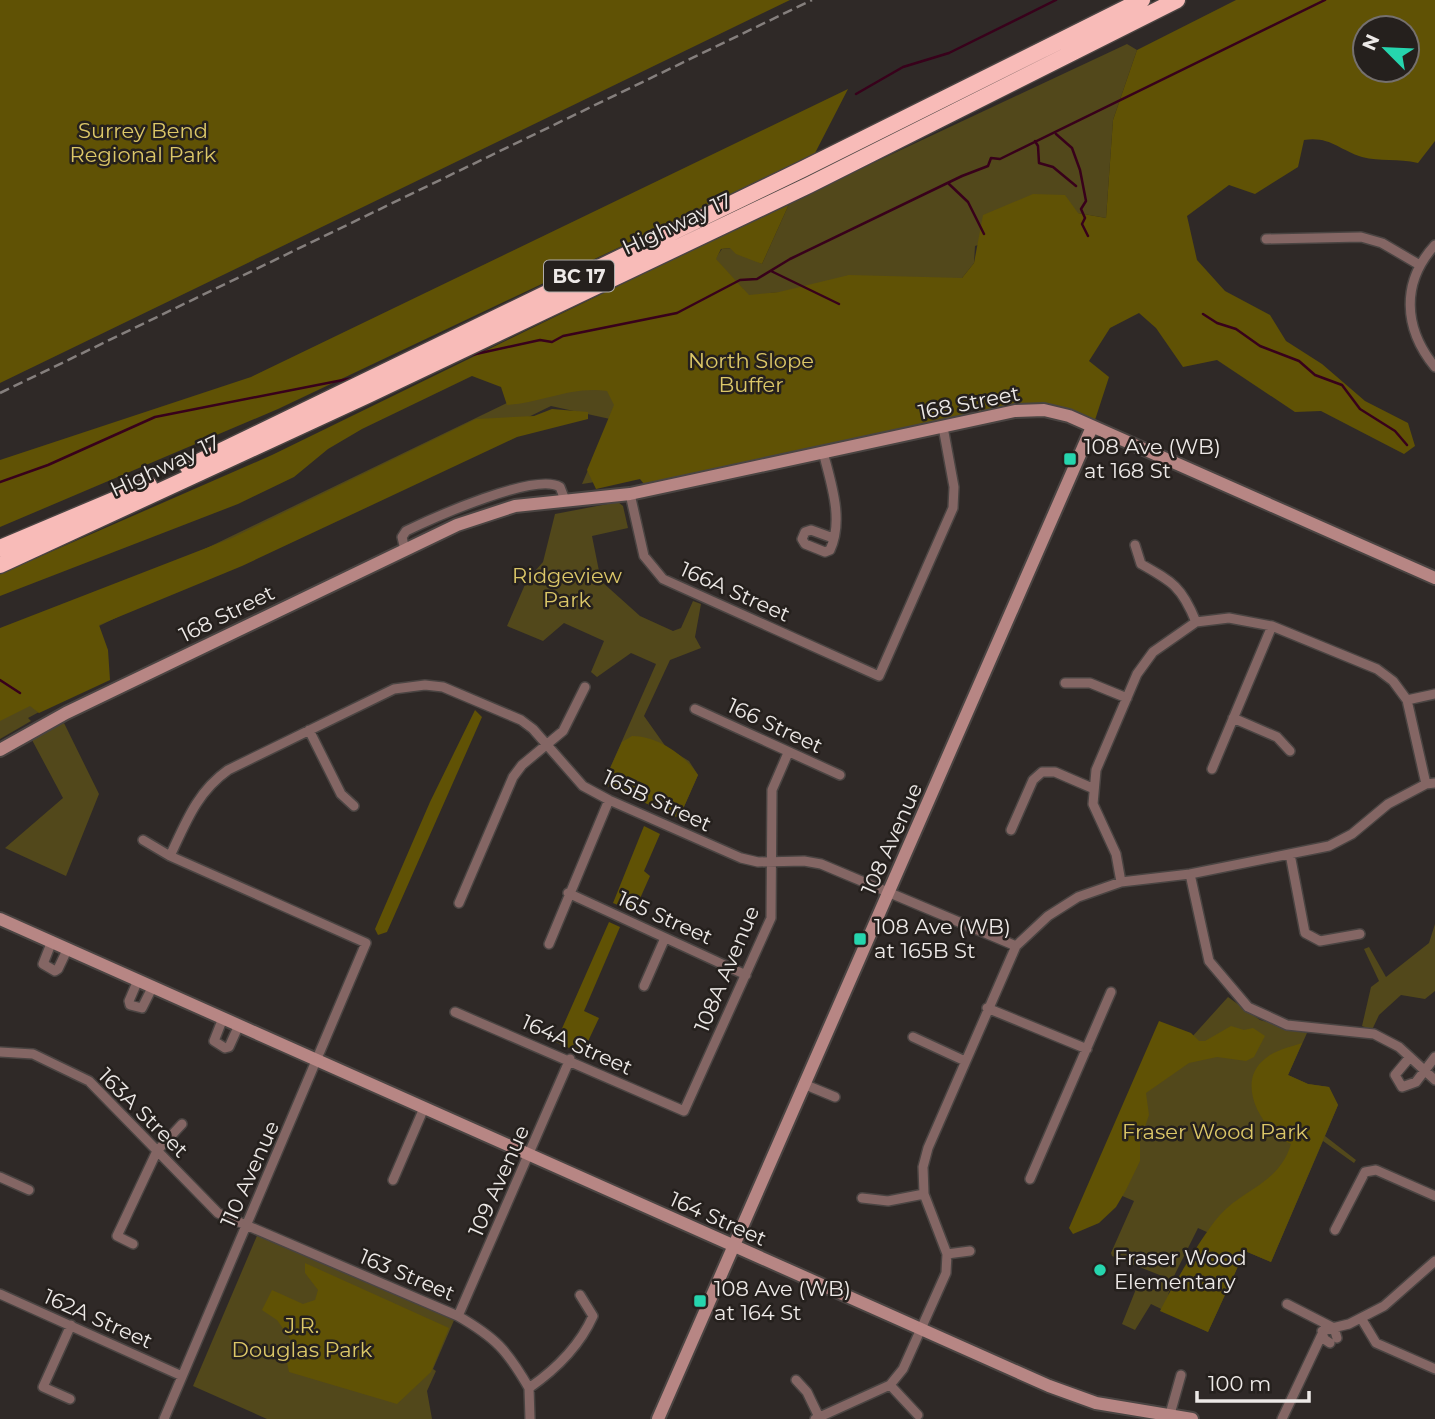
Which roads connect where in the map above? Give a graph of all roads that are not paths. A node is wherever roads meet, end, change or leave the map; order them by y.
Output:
1 (1142, 0) edge
2 (1177, 0) edge
3 (1266, 239) dead end
4 (1435, 245) edge
5 (1418, 264) junction
6 (1435, 366) edge
7 (361, 390) junction
8 (943, 427) junction
9 (1092, 427) junction
10 (823, 452) junction
11 (630, 494) junction
12 (832, 538) dead end
13 (1135, 545) dead end
14 (0, 548) edge
15 (0, 565) edge
16 (1435, 578) edge
17 (1196, 622) junction
18 (1272, 626) junction
19 (1065, 683) dead end
20 (585, 687) dead end
21 (1435, 694) edge
22 (1126, 698) junction
23 (1408, 701) junction
24 (695, 709) dead end
25 (1233, 718) junction
26 (309, 730) junction
27 (548, 746) junction
28 (0, 750) edge
29 (1290, 751) dead end
30 (788, 753) junction
31 (1212, 769) dead end
32 (840, 775) dead end
33 (1431, 784) edge
34 (1092, 788) junction
35 (609, 800) junction
36 (354, 806) dead end
37 (1011, 830) dead end
38 (144, 839) dead end
39 (1290, 854) junction
40 (170, 856) junction
41 (773, 863) junction
42 (1190, 874) junction
43 (1121, 882) junction
44 (568, 893) junction
45 (890, 893) junction
46 (459, 903) dead end
47 (0, 919) edge
48 (1360, 934) dead end
49 (665, 937) junction
50 (52, 941) junction
51 (549, 944) dead end
52 (1016, 946) junction
53 (68, 948) junction
54 (746, 975) junction
55 (138, 979) junction
56 (153, 986) junction
57 (644, 986) dead end
58 (1111, 992) dead end
59 (987, 1008) junction
60 (455, 1012) dead end
61 (223, 1018) junction
62 (239, 1025) junction
63 (913, 1037) dead end
64 (1087, 1049) junction
65 (0, 1052) edge
66 (1410, 1057) junction
67 (1435, 1057) edge
68 (570, 1059) junction
69 (317, 1061) junction
70 (965, 1061) junction
71 (1424, 1070) junction
72 (1435, 1080) edge
73 (806, 1085) junction
74 (835, 1097) dead end
75 (424, 1108) junction
76 (684, 1111) joint
77 (182, 1124) dead end
78 (157, 1151) junction
79 (529, 1156) junction
80 (0, 1177) edge
81 (1030, 1179) dead end
82 (393, 1180) dead end
83 (29, 1190) dead end
84 (924, 1194) junction
85 (1435, 1196) edge
86 (862, 1198) dead end
87 (247, 1226) junction
88 (1335, 1230) dead end
89 (133, 1244) dead end
90 (734, 1248) junction
91 (970, 1251) dead end
92 (947, 1254) junction
93 (1435, 1261) edge
94 (0, 1294) edge
95 (580, 1295) dead end
96 (1287, 1304) dead end
97 (458, 1316) junction
98 (1361, 1318) junction
99 (1317, 1319) junction
100 (1349, 1324) junction
101 (71, 1325) junction
102 (1332, 1327) junction
103 (920, 1330) junction
104 (1322, 1335) junction
105 (1334, 1340) junction
106 (1314, 1350) junction
107 (1435, 1369) edge
108 (182, 1376) junction
109 (1181, 1376) dead end
110 (796, 1380) dead end
111 (890, 1385) junction
112 (529, 1388) junction
113 (70, 1399) dead end
114 (1170, 1414) junction
115 (918, 1415) dead end
116 (817, 1418) edge
117 (164, 1419) edge
118 (530, 1419) edge
119 (658, 1419) edge
120 (1192, 1419) edge
121 (1282, 1419) edge

1 - 7 highway, Highway 17 / BC 17
2 - 7 highway, Highway 17 / BC 17
3 - 5 street
4 - 5 street
5 - 6 street
7 - 14 highway, Highway 17 / BC 17
7 - 15 highway, Highway 17 / BC 17
8 - 9 street, 168 Street
8 - 10 street, 168 Street
8 - 11 street, 166A Street
9 - 16 street, 168 Street
9 - 45 street, 108 Avenue
10 - 11 street, 168 Street
10 - 12 street
11 - 28 street, 168 Street
13 - 17 street
17 - 18 street
17 - 22 street
18 - 23 street
18 - 25 street
19 - 22 street
20 - 27 street
21 - 23 street
22 - 34 street
23 - 33 street
24 - 30 street, 166 Street
25 - 29 street
25 - 31 street
26 - 27 street, 165B Street
26 - 36 street
26 - 40 street, 165B Street
27 - 35 street, 165B Street
27 - 46 street
30 - 32 street, 166 Street
30 - 41 street, 108A Avenue
33 - 39 street
34 - 37 street
34 - 43 street
35 - 41 street, 165B Street
35 - 44 street
38 - 40 street
39 - 42 street
39 - 48 street
40 - 69 street, 110 Avenue
41 - 45 street, 165B Street
41 - 54 street, 108A Avenue
42 - 43 street
42 - 66 street
43 - 52 street
44 - 49 street, 165 Street
44 - 51 street
45 - 52 street, 165B Street
45 - 73 street, 108 Avenue
47 - 50 street, 164 Street
49 - 54 street, 165 Street
49 - 57 street
50 - 53 street, 164 Street
50 - 53 street
52 - 59 street
53 - 55 street, 164 Street
54 - 76 street, 108A Avenue
55 - 56 street, 164 Street
55 - 56 street
56 - 61 street, 164 Street
58 - 64 street
59 - 64 street
59 - 70 street
60 - 68 street, 164A Street
61 - 62 street, 164 Street
61 - 62 street
62 - 69 street, 164 Street
63 - 70 street
64 - 81 street
65 - 78 street, 163A Street
66 - 71 street
66 - 71 street
67 - 71 street
68 - 76 street, 164A Street
68 - 79 street, 109 Avenue
69 - 75 street, 164 Street
69 - 87 street, 110 Avenue
70 - 84 street
71 - 72 street
73 - 74 street
73 - 90 street, 108 Avenue
75 - 79 street, 164 Street
75 - 82 street
77 - 78 street
78 - 87 street, 163A Street
78 - 89 street
79 - 90 street, 164 Street
79 - 97 street, 109 Avenue
80 - 83 street
84 - 86 street
84 - 92 street
85 - 88 street
87 - 97 street, 163 Street
87 - 108 street, 110 Avenue
90 - 103 street, 164 Street
90 - 119 street, 108 Avenue
91 - 92 street
92 - 103 street
93 - 98 street
94 - 101 street, 162A Street
95 - 112 street
96 - 99 street
97 - 112 street, 163 Street
98 - 100 street
98 - 107 street
99 - 102 street
99 - 104 street
100 - 102 street
100 - 105 street
101 - 108 street, 162A Street
101 - 113 street
102 - 104 street
102 - 105 street
103 - 111 street
103 - 114 street, 164 Street
104 - 105 street
104 - 106 street
105 - 106 street
106 - 121 street
108 - 117 street, 110 Avenue
109 - 114 street
110 - 116 street
111 - 115 street
111 - 116 street
112 - 118 street
114 - 120 street, 164 Street

